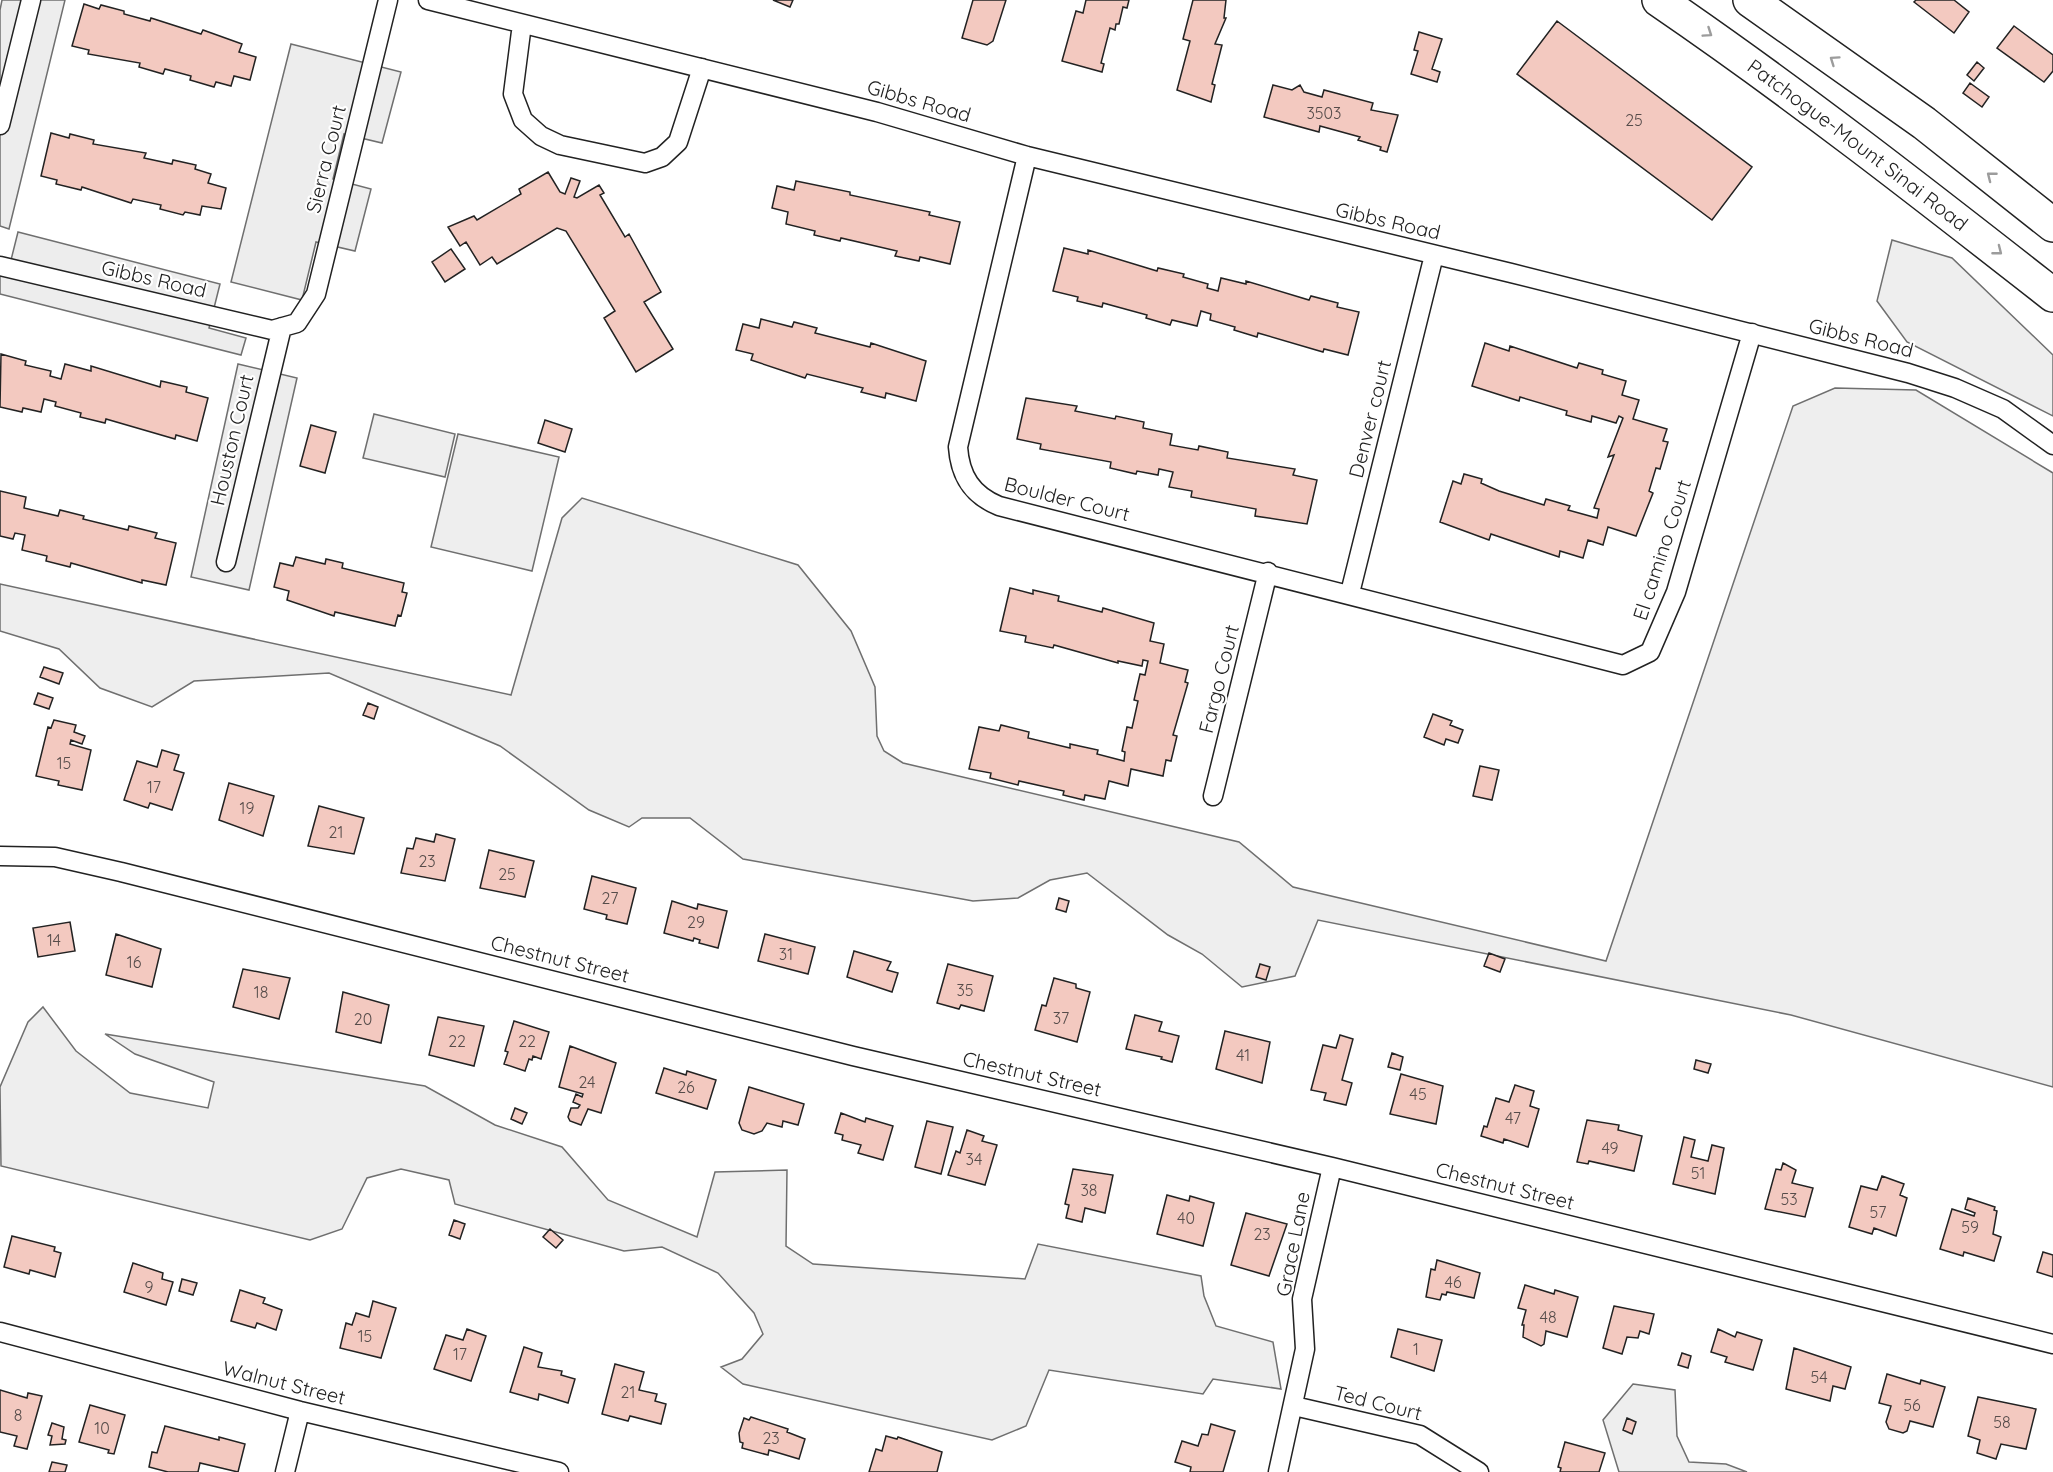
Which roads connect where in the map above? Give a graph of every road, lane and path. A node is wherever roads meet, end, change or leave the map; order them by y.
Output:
1 (31, 0) edge
2 (388, 0) edge
3 (428, 0) edge
4 (1659, 0) edge
5 (1750, 0) edge
6 (522, 24) junction
7 (702, 68) junction
8 (0, 125) edge
9 (1027, 156) junction
10 (2053, 225) edge
11 (1434, 255) junction
12 (0, 266) edge
13 (2053, 295) edge
14 (289, 325) junction
15 (1752, 333) junction
16 (2053, 445) edge
17 (226, 562) dead end
18 (1268, 572) junction
19 (1350, 593) junction
20 (1213, 796) dead end
21 (0, 856) edge
22 (1332, 1167) junction
23 (0, 1332) edge
24 (2053, 1344) edge
25 (1294, 1406) junction
26 (300, 1411) junction
27 (285, 1472) edge
28 (559, 1472) edge
29 (1278, 1472) edge
30 (1479, 1472) edge

1 - 8 street
2 - 14 street, Sierra Court
3 - 6 street, Gibbs Road
4 -> 13 highway, Patchogue-Mount Sinai Road
10 -> 5 highway
6 - 7 street, Gibbs Road
6 - 7 street
7 - 9 street, Gibbs Road
9 - 11 street, Gibbs Road
9 - 18 street, Boulder Court
11 - 15 street, Gibbs Road
11 - 19 street, Denver court
12 - 14 street, Gibbs Road
14 - 17 street, Houston Court
15 - 16 street, Gibbs Road
15 - 19 street, El camino Court
18 - 19 street, Boulder Court
18 - 20 street, Fargo Court
21 - 22 street, Chestnut Street
22 - 24 street, Chestnut Street
22 - 25 street, Grace Lane
23 - 26 street, Walnut Street
25 - 29 street, Grace Lane
25 - 30 street, Ted Court
26 - 27 street
26 - 28 street, Walnut Street

